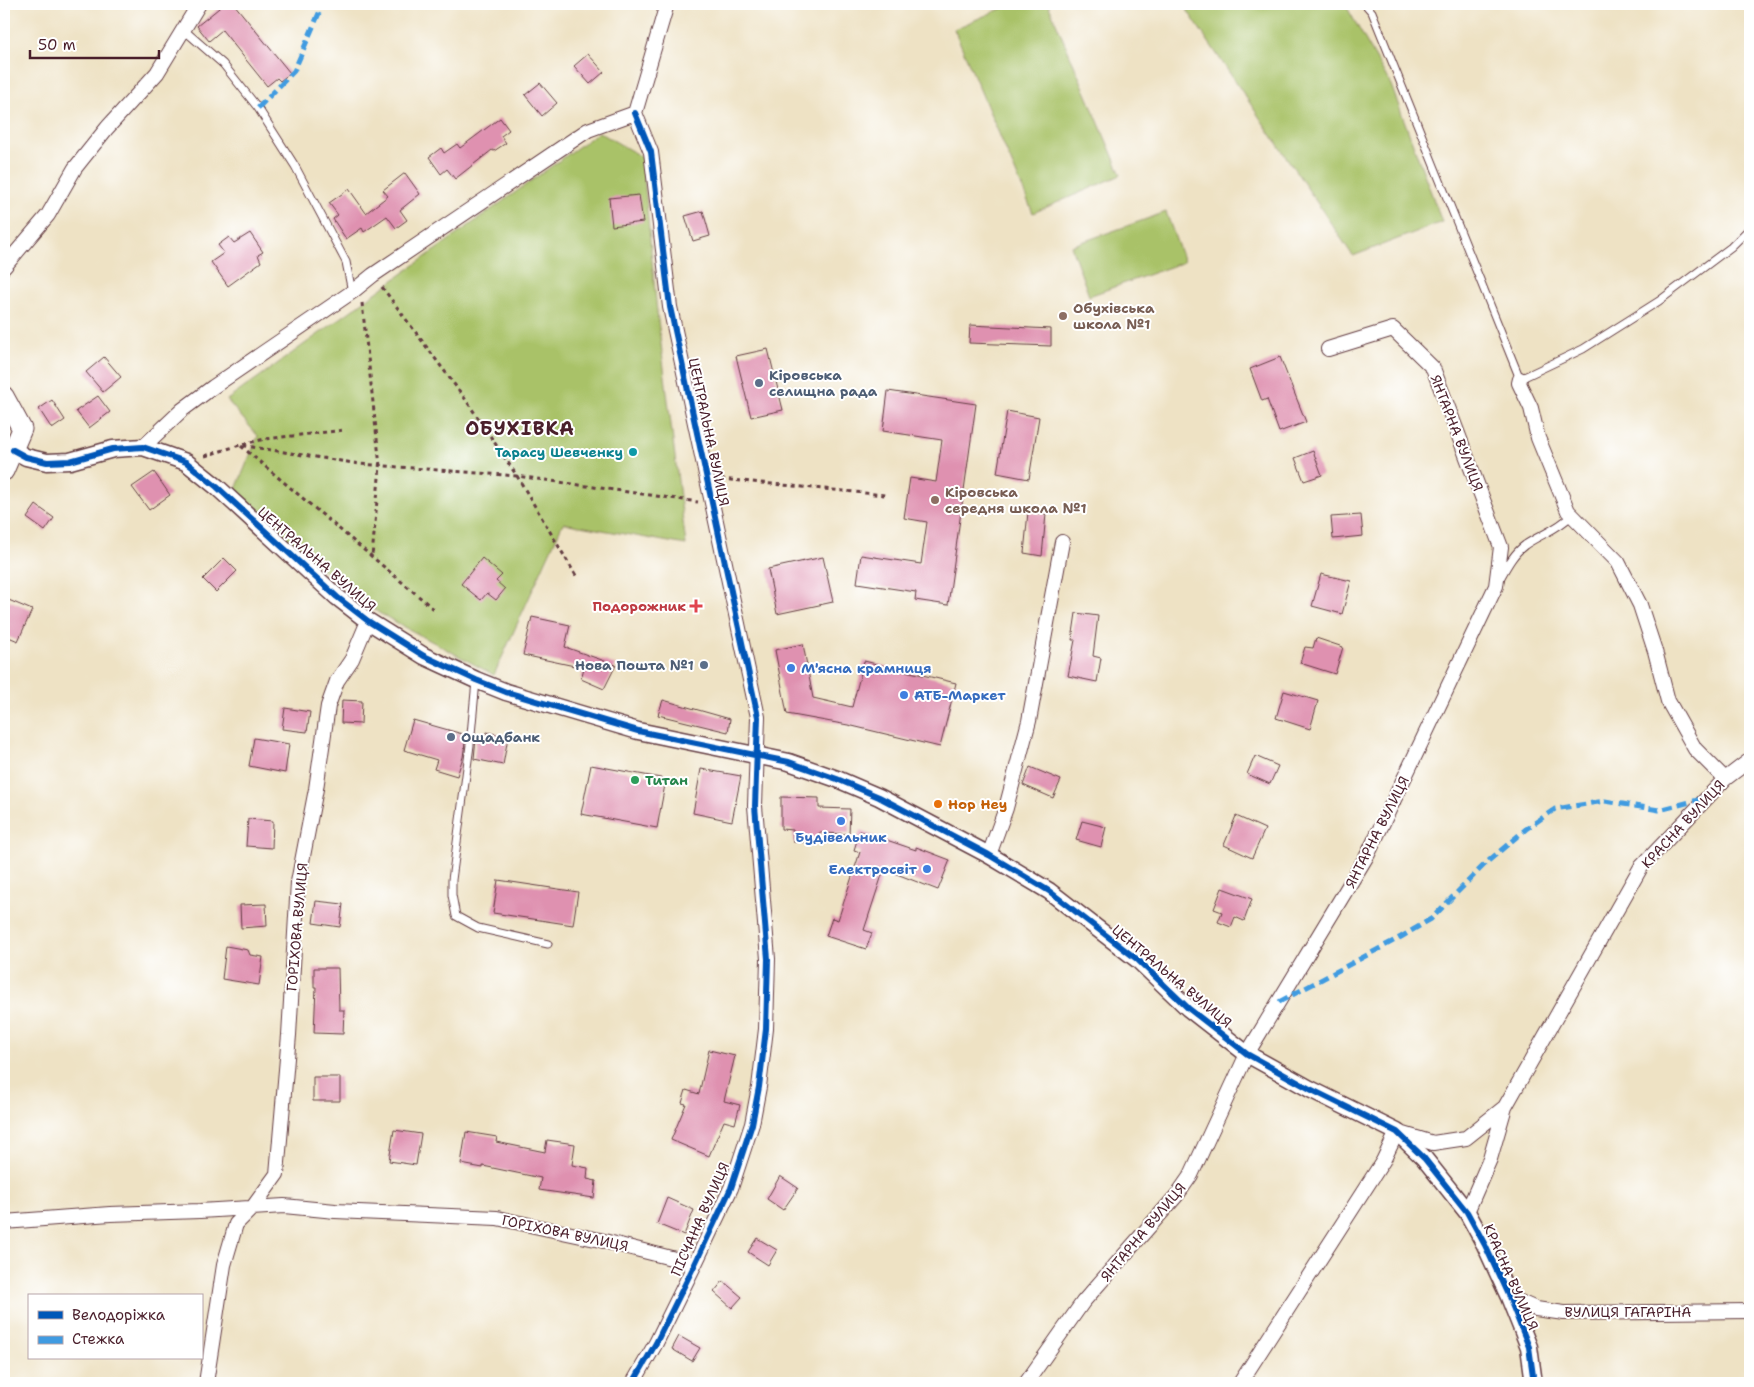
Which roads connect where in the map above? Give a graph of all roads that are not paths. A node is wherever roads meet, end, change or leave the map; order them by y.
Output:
1 (199, 4) edge
2 (668, 4) edge
3 (1365, 4) edge
4 (184, 30) junction
5 (635, 113) junction
6 (1750, 228) edge
7 (4, 267) edge
8 (356, 288) junction
9 (1328, 348) dead end
10 (1520, 379) junction
11 (4, 396) edge
12 (143, 447) junction
13 (13, 450) junction
14 (4, 471) edge
15 (1572, 516) junction
16 (1062, 542) dead end
17 (1496, 586) junction
18 (368, 621) junction
19 (476, 680) junction
20 (755, 756) junction
21 (1750, 760) edge
22 (1724, 779) junction
23 (988, 855) junction
24 (548, 944) dead end
25 (1247, 1054) junction
26 (1505, 1107) junction
27 (1397, 1132) junction
28 (253, 1207) junction
29 (1467, 1212) junction
30 (4, 1222) edge
31 (695, 1264) junction
32 (1509, 1297) junction
33 (1750, 1311) edge
34 (206, 1383) edge
35 (633, 1383) edge
36 (1026, 1383) edge
37 (1240, 1383) edge
38 (1534, 1383) edge

1 - 4 street
2 - 5 street
3 - 10 lane
4 - 7 street
4 - 8 lane
5 - 8 street
5 - 20 street, ЦЕНТРАЛЬНА ВУЛИЦЯ
6 - 10 lane
8 - 12 street
9 - 17 street, ЯНТАРНА ВУЛИЦЯ
10 - 15 street
11 - 13 main road
12 - 13 street, ЦЕНТРАЛЬНА ВУЛИЦЯ
12 - 18 street, ЦЕНТРАЛЬНА ВУЛИЦЯ
13 - 14 main road
15 - 17 lane
15 - 22 street
16 - 23 street
17 - 25 street, ЯНТАРНА ВУЛИЦЯ
18 - 19 street, ЦЕНТРАЛЬНА ВУЛИЦЯ
18 - 28 street, ГОРІХОВА ВУЛИЦЯ
19 - 20 street, ЦЕНТРАЛЬНА ВУЛИЦЯ
19 - 24 lane
20 - 23 street, ЦЕНТРАЛЬНА ВУЛИЦЯ
20 - 31 street, ПІСЧАНА ВУЛИЦЯ
21 - 22 street, КРАСНА ВУЛИЦЯ
22 - 26 street, КРАСНА ВУЛИЦЯ
23 - 25 street, ЦЕНТРАЛЬНА ВУЛИЦЯ
25 - 27 street, ЦЕНТРАЛЬНА ВУЛИЦЯ
25 - 36 street, ЯНТАРНА ВУЛИЦЯ
26 - 27 street
26 - 29 street, КРАСНА ВУЛИЦЯ
27 - 29 street, ЦЕНТРАЛЬНА ВУЛИЦЯ
27 - 37 street
28 - 30 street, ГОРІХОВА ВУЛИЦЯ
28 - 31 street, ГОРІХОВА ВУЛИЦЯ
28 - 34 street, ГОРІХОВА ВУЛИЦЯ
29 - 32 street, КРАСНА ВУЛИЦЯ
31 - 35 street, ПІСЧАНА ВУЛИЦЯ
32 - 33 street, ВУЛИЦЯ ГАГАРІНА
32 - 38 street, КРАСНА ВУЛИЦЯ

